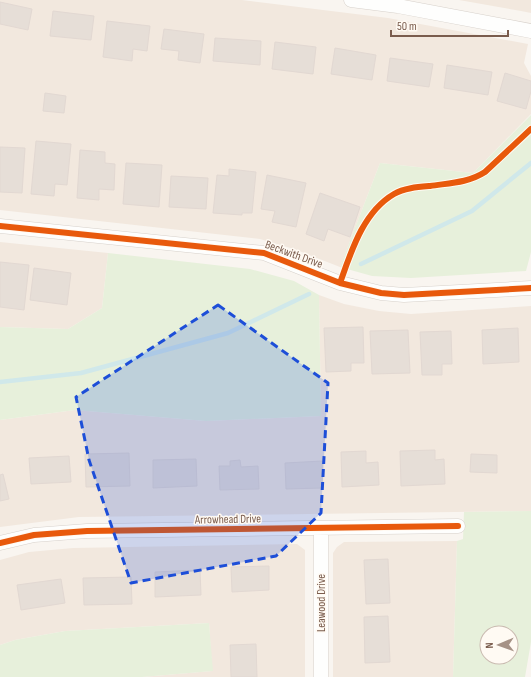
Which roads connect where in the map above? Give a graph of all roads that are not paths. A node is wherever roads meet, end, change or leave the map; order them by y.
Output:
1 (351, 0) edge
2 (531, 31) edge
3 (0, 226) edge
4 (531, 288) edge
5 (458, 526) dead end
6 (321, 529) junction
7 (0, 543) edge
8 (321, 677) edge

1 - 2 street
3 - 4 street, Beckwith Drive
5 - 6 street, Arrowhead Drive
6 - 7 street, Arrowhead Drive
6 - 8 street, Leawood Drive

